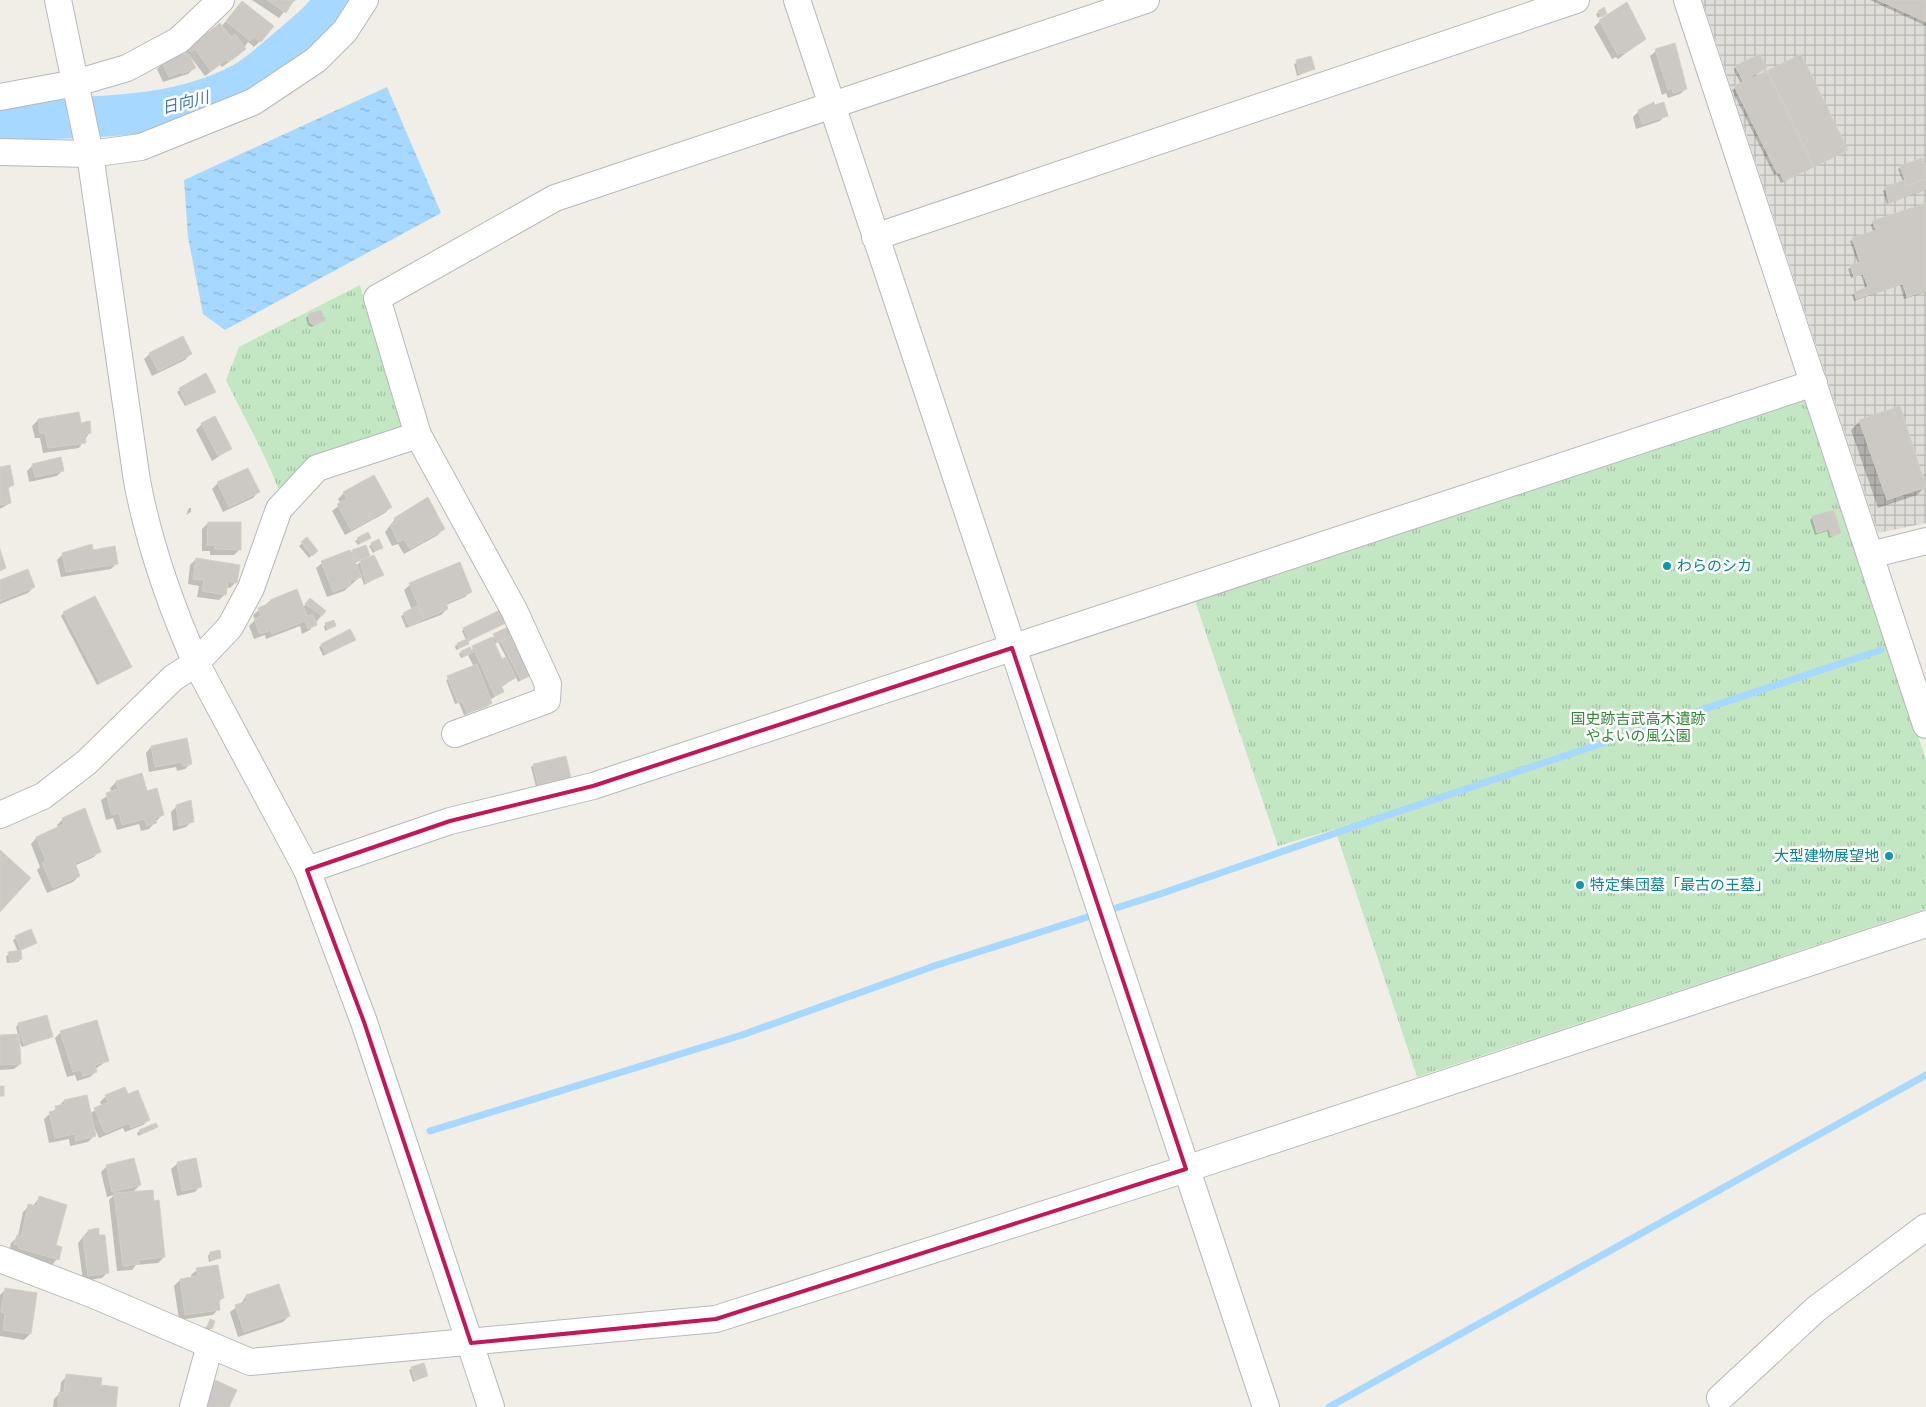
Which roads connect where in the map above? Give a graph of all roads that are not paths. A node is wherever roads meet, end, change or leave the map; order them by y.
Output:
1 (58, 0) edge
2 (221, 0) edge
3 (365, 0) edge
4 (797, 0) edge
5 (1146, 0) edge
6 (1576, 0) edge
7 (1687, 0) edge
8 (77, 89) junction
9 (0, 98) edge
10 (831, 104) junction
11 (89, 145) junction
12 (0, 152) edge
13 (875, 237) junction
14 (1814, 384) junction
15 (418, 435) junction
16 (1926, 541) edge
17 (1870, 555) junction
18 (1012, 648) junction
19 (196, 663) junction
20 (1926, 725) edge
21 (455, 734) dead end
22 (0, 814) edge
23 (308, 870) junction
24 (1926, 924) edge
25 (1186, 1169) junction
26 (1926, 1227) edge
27 (0, 1259) edge
28 (471, 1343) junction
29 (210, 1345) junction
30 (1719, 1404) edge
31 (193, 1407) edge
32 (491, 1407) edge
33 (1266, 1407) edge

1 - 8 street
2 - 8 street
3 - 11 street
4 - 10 street
5 - 10 street
6 - 13 street
7 - 14 street
8 - 9 street
8 - 11 street
10 - 13 street
10 - 15 street
11 - 12 street
11 - 19 street
13 - 18 street
14 - 17 street
14 - 18 street
15 - 19 street
15 - 21 street
16 - 17 street
17 - 20 street
18 - 23 street
18 - 25 street
19 - 22 street
19 - 23 street
23 - 28 street
24 - 25 street
25 - 28 street
25 - 33 street
26 - 30 street
27 - 29 street
28 - 29 street
28 - 32 street
29 - 31 street

